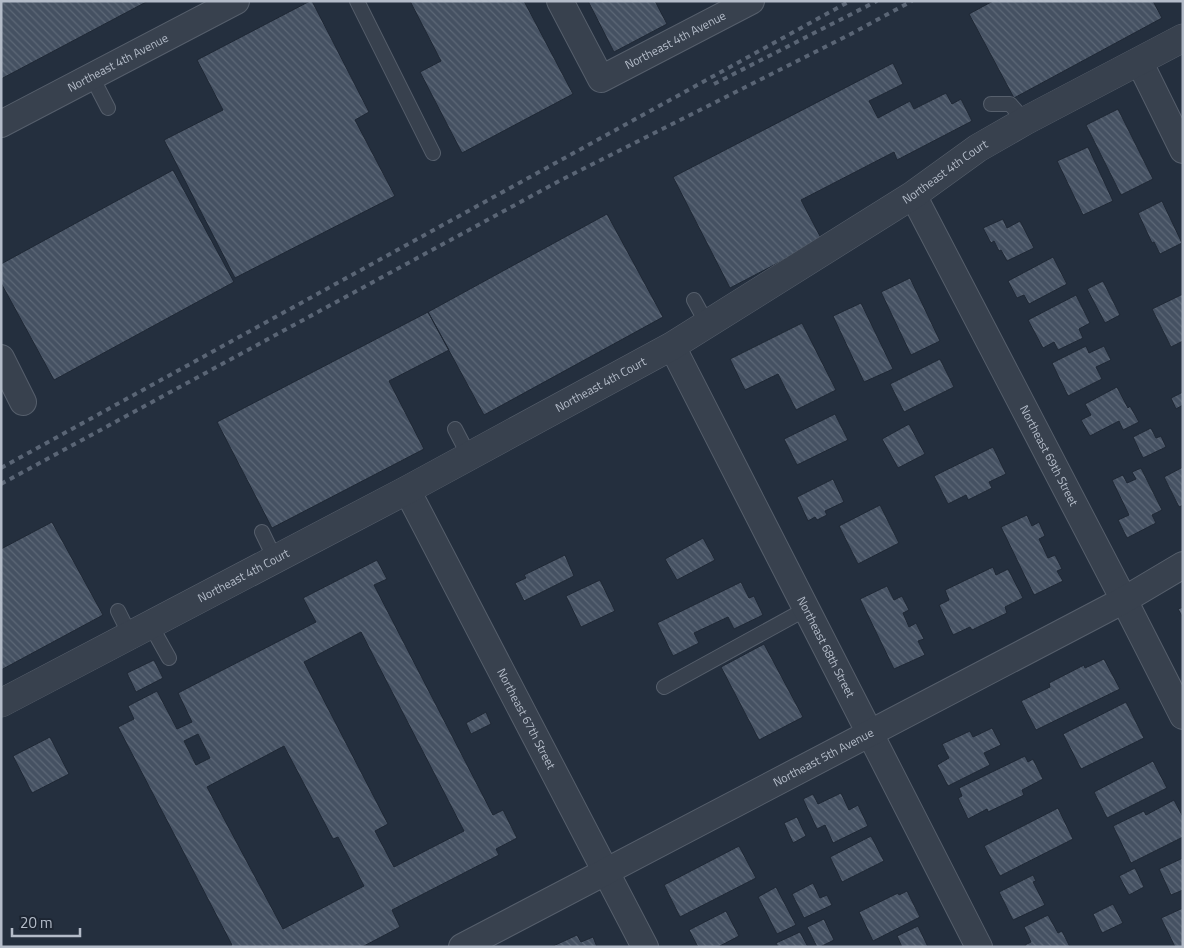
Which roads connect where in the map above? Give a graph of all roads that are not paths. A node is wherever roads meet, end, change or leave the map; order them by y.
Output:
1 (236, 1) edge
2 (357, 1) edge
3 (560, 1) edge
4 (751, 1) edge
5 (1183, 38) edge
6 (1139, 61) junction
7 (92, 77) junction
8 (991, 104) dead end
9 (108, 108) dead end
10 (1025, 121) junction
11 (1, 124) edge
12 (1183, 150) edge
13 (433, 153) dead end
14 (913, 195) junction
15 (694, 300) dead end
16 (706, 324) junction
17 (672, 346) junction
18 (1, 358) edge
19 (23, 402) dead end
20 (455, 429) dead end
21 (469, 456) junction
22 (407, 490) junction
23 (262, 532) dead end
24 (275, 559) junction
25 (1183, 565) edge
26 (1124, 600) junction
27 (806, 608) junction
28 (118, 611) dead end
29 (140, 630) junction
30 (169, 658) dead end
31 (664, 687) dead end
32 (1, 702) edge
33 (1183, 716) edge
34 (870, 733) junction
35 (606, 871) junction
36 (462, 947) edge
37 (645, 947) edge
38 (979, 947) edge

1 - 7 street, Northeast 4th Avenue
2 - 13 lane
3 - 4 street, Northeast 4th Avenue
5 - 6 street, Northeast 4th Court
6 - 10 street, Northeast 4th Court
6 - 12 street
7 - 9 lane
7 - 11 street, Northeast 4th Avenue
8 - 10 lane
10 - 14 street, Northeast 4th Court
14 - 16 street, Northeast 4th Court
14 - 26 street, Northeast 69th Street
15 - 16 lane
16 - 17 street, Northeast 4th Court
17 - 21 street, Northeast 4th Court
17 - 27 street, Northeast 68th Street
18 - 19 street
20 - 21 lane
21 - 22 street, Northeast 4th Court
22 - 24 street, Northeast 4th Court
22 - 35 street, Northeast 67th Street
23 - 24 lane
24 - 29 street, Northeast 4th Court
25 - 26 street, Northeast 5th Avenue
26 - 33 street, Northeast 69th Street
26 - 34 street, Northeast 5th Avenue
27 - 31 lane
27 - 34 street, Northeast 68th Street
28 - 29 lane
29 - 30 lane
29 - 32 street, Northeast 4th Court
34 - 35 street, Northeast 5th Avenue
34 - 38 street, Northeast 68th Street
35 - 36 street, Northeast 5th Avenue
35 - 37 street, Northeast 67th Street

